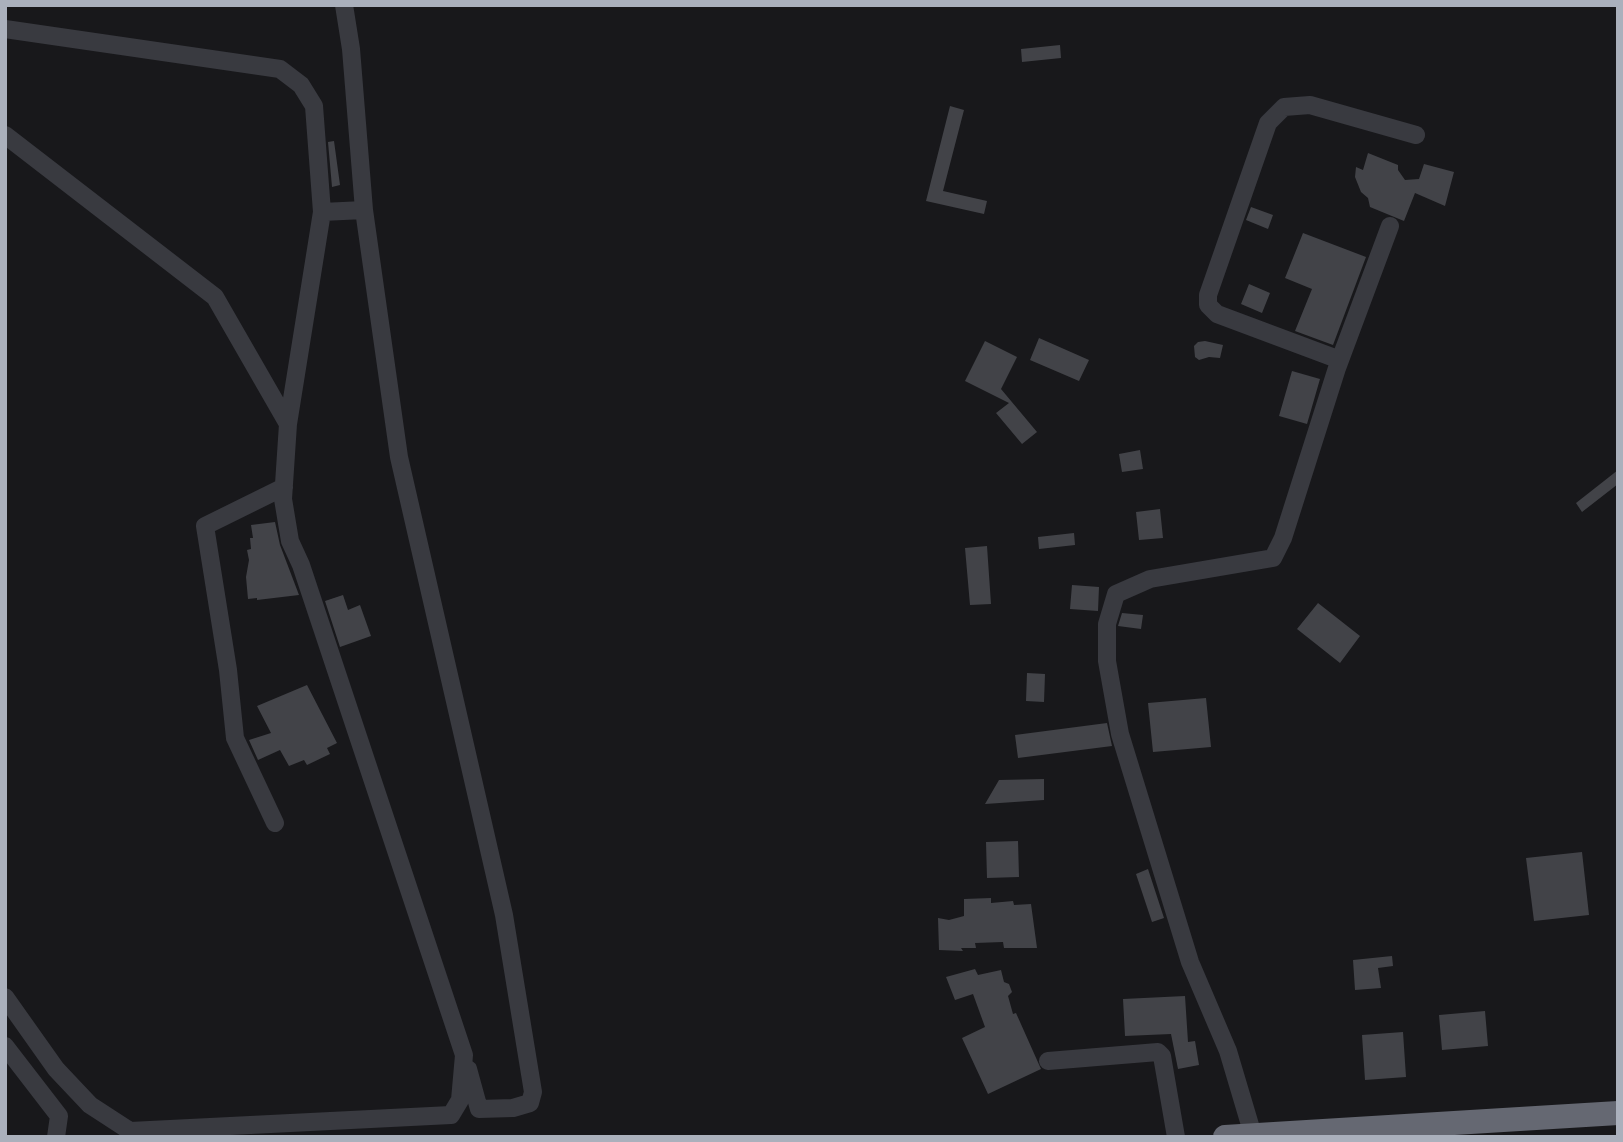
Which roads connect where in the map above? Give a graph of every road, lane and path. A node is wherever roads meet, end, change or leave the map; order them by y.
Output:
1 (344, 5) edge
2 (5, 29) edge
3 (5, 135) edge
4 (1416, 135) dead end
5 (364, 210) junction
6 (322, 212) junction
7 (1390, 226) dead end
8 (1340, 360) junction
9 (288, 424) junction
10 (284, 487) junction
11 (275, 823) dead end
12 (5, 997) edge
13 (5, 1046) edge
14 (464, 1055) junction
15 (1048, 1061) dead end
16 (56, 1069) junction
17 (1618, 1113) edge
18 (1253, 1135) junction
19 (56, 1137) edge
20 (64, 1137) edge
21 (1176, 1137) edge
22 (1225, 1137) edge

1 - 5 street
2 - 6 street
3 - 9 street
4 - 8 street
5 - 6 street
5 - 14 street
6 - 9 street
7 - 8 street
8 - 18 street
9 - 10 street
10 - 11 street
10 - 14 street
12 - 16 street
13 - 19 street
14 - 16 street
15 - 21 street
16 - 20 street
17 - 18 highway
18 - 22 highway

